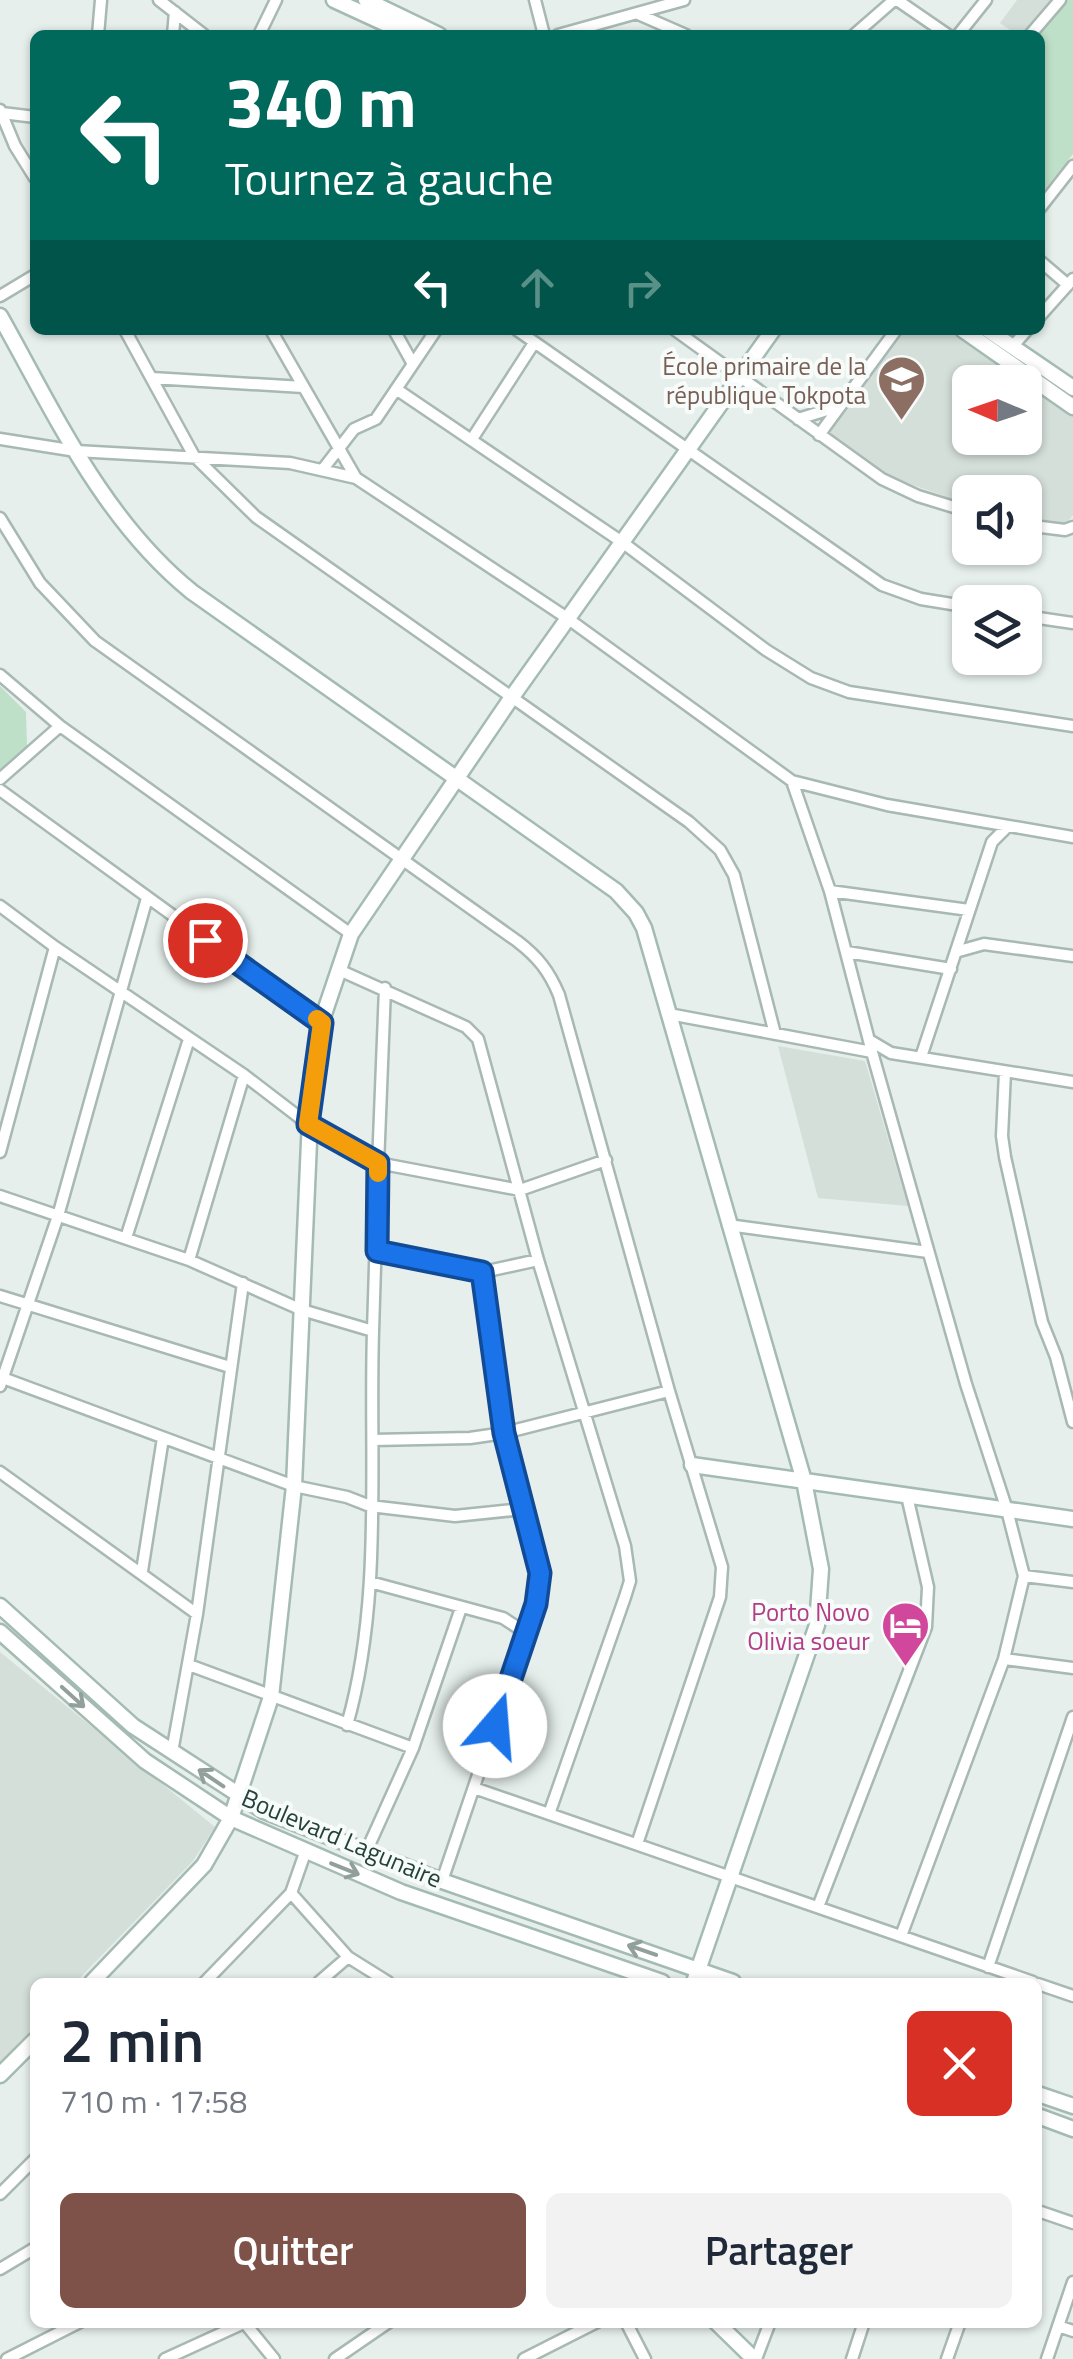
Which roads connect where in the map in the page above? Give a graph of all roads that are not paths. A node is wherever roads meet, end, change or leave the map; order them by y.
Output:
1 (101, 0) edge
2 (159, 0) edge
3 (276, 0) edge
4 (334, 0) edge
5 (366, 0) edge
6 (535, 0) edge
7 (684, 0) edge
8 (896, 0) edge
9 (986, 0) edge
10 (1060, 0) edge
11 (174, 12) junction
12 (637, 14) junction
13 (98, 30) edge
14 (173, 30) edge
15 (197, 30) edge
16 (261, 30) edge
17 (399, 30) edge
18 (429, 30) edge
19 (543, 30) edge
20 (577, 30) edge
21 (674, 30) edge
22 (860, 30) edge
23 (941, 30) edge
24 (962, 30) edge
25 (1034, 30) edge
26 (1, 111) edge
27 (30, 115) edge
28 (15, 146) junction
29 (0, 153) edge
30 (1073, 166) edge
31 (30, 170) edge
32 (1045, 202) edge
33 (1045, 264) edge
34 (30, 278) edge
35 (1071, 282) edge
36 (0, 296) edge
37 (1045, 311) edge
38 (0, 316) edge
39 (128, 335) edge
40 (274, 335) edge
41 (397, 335) edge
42 (433, 335) edge
43 (523, 335) edge
44 (682, 335) edge
45 (769, 335) edge
46 (892, 335) edge
47 (970, 335) edge
48 (995, 335) edge
49 (1023, 335) edge
50 (534, 344) junction
51 (1012, 347) junction
52 (413, 364) junction
53 (739, 375) junction
54 (152, 378) junction
55 (303, 387) junction
56 (1073, 388) edge
57 (396, 389) junction
58 (841, 406) junction
59 (1073, 407) edge
60 (798, 419) junction
61 (820, 435) junction
62 (0, 439) edge
63 (472, 439) junction
64 (341, 448) junction
65 (686, 450) junction
66 (76, 451) junction
67 (194, 456) junction
68 (323, 469) junction
69 (356, 478) junction
70 (952, 506) edge
71 (0, 518) edge
72 (1042, 527) edge
73 (1073, 527) edge
74 (622, 542) junction
75 (952, 604) edge
76 (567, 618) junction
77 (1042, 618) edge
78 (1073, 623) edge
79 (0, 675) edge
80 (512, 697) junction
81 (60, 726) junction
82 (1073, 726) edge
83 (459, 778) junction
84 (0, 780) edge
85 (792, 781) junction
86 (0, 790) edge
87 (984, 824) junction
88 (1007, 828) junction
89 (1073, 837) edge
90 (992, 842) junction
91 (400, 861) junction
92 (830, 890) junction
93 (147, 898) junction
94 (0, 906) edge
95 (969, 910) junction
96 (964, 931) junction
97 (350, 934) junction
98 (984, 944) junction
99 (55, 947) junction
100 (959, 951) junction
101 (847, 952) junction
102 (1073, 956) edge
103 (951, 969) junction
104 (339, 970) junction
105 (385, 988) junction
106 (120, 992) junction
107 (669, 1014) junction
108 (322, 1023) junction
109 (775, 1034) junction
110 (188, 1038) junction
111 (870, 1046) junction
112 (891, 1053) junction
113 (922, 1057) junction
114 (875, 1065) junction
115 (1011, 1073) junction
116 (244, 1075) junction
117 (1073, 1082) edge
118 (308, 1124) junction
119 (0, 1152) edge
120 (606, 1160) junction
121 (378, 1163) junction
122 (520, 1190) junction
123 (0, 1196) edge
124 (58, 1216) junction
125 (728, 1225) junction
126 (126, 1238) junction
127 (377, 1251) junction
128 (928, 1252) junction
129 (189, 1260) junction
130 (538, 1260) junction
131 (482, 1272) junction
132 (243, 1283) junction
133 (0, 1296) edge
134 (27, 1306) junction
135 (302, 1310) junction
136 (373, 1331) junction
137 (230, 1367) junction
138 (1, 1381) edge
139 (669, 1390) junction
140 (586, 1414) junction
141 (1073, 1422) edge
142 (504, 1433) junction
143 (163, 1438) junction
144 (373, 1440) junction
145 (220, 1459) junction
146 (692, 1465) junction
147 (0, 1472) edge
148 (804, 1481) junction
149 (294, 1486) junction
150 (907, 1496) junction
151 (370, 1506) junction
152 (524, 1510) junction
153 (1007, 1510) junction
154 (1073, 1519) edge
155 (142, 1572) junction
156 (1024, 1576) junction
157 (370, 1582) junction
158 (1073, 1582) edge
159 (0, 1606) edge
160 (461, 1608) junction
161 (197, 1614) junction
162 (0, 1632) edge
163 (526, 1633) junction
164 (1004, 1659) junction
165 (189, 1665) junction
166 (1073, 1668) edge
167 (270, 1697) junction
168 (1073, 1717) edge
169 (348, 1725) junction
170 (413, 1748) junction
171 (172, 1752) junction
172 (474, 1788) junction
173 (238, 1796) junction
174 (549, 1814) junction
175 (231, 1818) junction
176 (637, 1844) junction
177 (366, 1852) junction
178 (304, 1853) junction
179 (730, 1877) junction
180 (442, 1880) junction
181 (291, 1893) junction
182 (818, 1907) junction
183 (900, 1936) junction
184 (348, 1957) junction
185 (988, 1966) junction
186 (696, 1976) edge
187 (96, 1978) edge
188 (209, 1978) edge
189 (324, 1978) edge
190 (382, 1978) edge
191 (650, 1978) edge
192 (1021, 1978) edge
193 (1042, 1985) edge
194 (1072, 1994) edge
195 (30, 2045) edge
196 (0, 2075) edge
197 (1042, 2095) edge
198 (1073, 2106) edge
199 (1042, 2117) edge
200 (1073, 2128) edge
201 (30, 2163) edge
202 (0, 2194) edge
203 (1042, 2212) edge
204 (1073, 2223) edge
205 (30, 2251) edge
206 (0, 2270) edge
207 (1073, 2282) edge
208 (1058, 2326) junction
209 (68, 2328) edge
210 (231, 2328) edge
211 (249, 2328) edge
212 (380, 2328) edge
213 (585, 2328) edge
214 (629, 2328) edge
215 (722, 2328) edge
216 (768, 2328) edge
217 (862, 2328) edge
218 (958, 2328) edge
219 (1073, 2331) edge
220 (7, 2359) edge
221 (166, 2359) edge
222 (274, 2359) edge
223 (335, 2359) edge
224 (524, 2359) edge
225 (645, 2359) edge
226 (755, 2359) edge
227 (852, 2359) edge
228 (947, 2359) edge
229 (1047, 2359) edge

1 - 13 street
2 - 11 street
3 - 16 street
4 - 17 street
5 - 18 street
6 - 19 street
7 - 12 street
8 - 22 street
8 - 23 street
9 - 24 street
10 - 25 street
11 - 14 street
11 - 15 street
12 - 20 street
12 - 21 street
26 - 27 street
26 - 28 street
28 - 29 street
28 - 31 street
30 - 32 street
33 - 35 street
34 - 36 street
35 - 37 street
38 - 66 street
39 - 54 street
40 - 55 street
41 - 52 street
42 - 52 street
43 - 50 street
44 - 53 street
45 - 53 street
46 - 58 street
47 - 59 street
48 - 51 street
49 - 51 street
50 - 63 street
50 - 65 street
51 - 56 street
52 - 57 street
53 - 60 street
53 - 65 street
54 - 55 street
54 - 67 street
55 - 64 street
57 - 63 street
57 - 64 street
58 - 60 street
58 - 61 street
60 - 61 street
61 - 70 street
62 - 66 street
63 - 74 street
64 - 68 street
64 - 69 street
65 - 74 street
65 - 75 street
66 - 67 street
66 - 83 street
67 - 68 street
67 - 80 street
68 - 69 street
69 - 76 street
71 - 91 street
72 - 73 street
74 - 76 street
74 - 82 street
76 - 80 street
76 - 85 street
77 - 78 street
79 - 81 street
80 - 83 street
80 - 109 street
81 - 84 street
81 - 97 street
83 - 91 street
83 - 107 street
85 - 87 street
85 - 92 street
86 - 93 street
87 - 88 street
87 - 90 street
88 - 89 street
88 - 90 street
90 - 95 street
91 - 97 street
91 - 120 street
92 - 95 street
92 - 101 street
93 - 106 street
93 - 108 street
94 - 99 street
95 - 96 street
96 - 98 street
96 - 100 street
97 - 104 street
98 - 100 street
98 - 102 street
99 - 106 street
99 - 119 street
100 - 103 street
101 - 103 street
101 - 111 street
103 - 113 street
104 - 105 street
104 - 108 street
105 - 121 street
105 - 122 street
106 - 110 street
106 - 124 street
107 - 109 street
107 - 125 street
108 - 118 street
109 - 111 street
110 - 116 street
110 - 126 street
111 - 112 street
111 - 114 street
112 - 113 street
112 - 114 street
113 - 115 street
114 - 128 street
115 - 117 street
115 - 141 street
116 - 118 street
116 - 129 street
118 - 121 street
118 - 135 street
120 - 122 street
120 - 139 street
121 - 122 street
121 - 127 street
122 - 130 street
123 - 124 street
124 - 126 street
124 - 134 street
125 - 128 street
125 - 148 street
126 - 129 street
127 - 131 street
127 - 136 street
128 - 153 street
129 - 132 street
130 - 131 street
130 - 140 street
131 - 142 street
132 - 135 street
132 - 137 street
133 - 134 street
134 - 137 street
134 - 138 street
135 - 136 street
135 - 149 street
136 - 144 street
137 - 145 street
138 - 143 street
139 - 140 street
139 - 146 street
140 - 142 street
140 - 174 street
142 - 144 street
142 - 152 street
143 - 145 street
143 - 155 street
144 - 151 street
145 - 149 street
145 - 161 street
146 - 148 street
146 - 176 street
147 - 155 street
148 - 150 street
148 - 179 street
149 - 151 street
149 - 167 street
150 - 153 street
150 - 182 street
151 - 152 street
151 - 157 street
152 - 163 street
153 - 154 street
153 - 156 street
155 - 161 street
156 - 158 street
156 - 164 street
157 - 160 street
157 - 169 street
159 - 171 street, Boulevard Lagunaire
160 - 163 street
160 - 170 street
161 - 165 street
162 -> 175 street, Boulevard Lagunaire
163 - 172 street
164 - 166 street
164 - 183 street
165 - 167 street
165 - 171 street
167 - 169 street
167 - 173 street
168 - 185 street
169 - 170 street
170 - 177 street
173 -> 171 street, Boulevard Lagunaire
172 - 174 street
172 - 180 street
173 - 175 street
173 - 177 street, Boulevard Lagunaire
174 - 176 street
175 - 178 street, Boulevard Lagunaire
175 - 187 street
176 - 179 street
177 - 180 street, Boulevard Lagunaire
178 - 181 street
178 -> 191 street, Boulevard Lagunaire
179 - 182 street
179 - 186 street
186 -> 180 street, Boulevard Lagunaire
181 - 184 street
181 - 188 street
182 - 183 street
183 - 185 street
184 - 189 street
184 - 190 street
185 - 192 street
193 - 194 street
195 - 196 street
197 - 198 street
199 - 200 street
201 - 202 street
203 - 204 street
205 - 206 street
207 - 208 street
208 - 219 street
208 - 229 street
209 - 220 street
210 - 221 street
211 - 222 street
212 - 223 street
213 - 224 street
214 - 225 street
215 - 226 street
216 - 226 street
217 - 227 street
218 - 228 street

